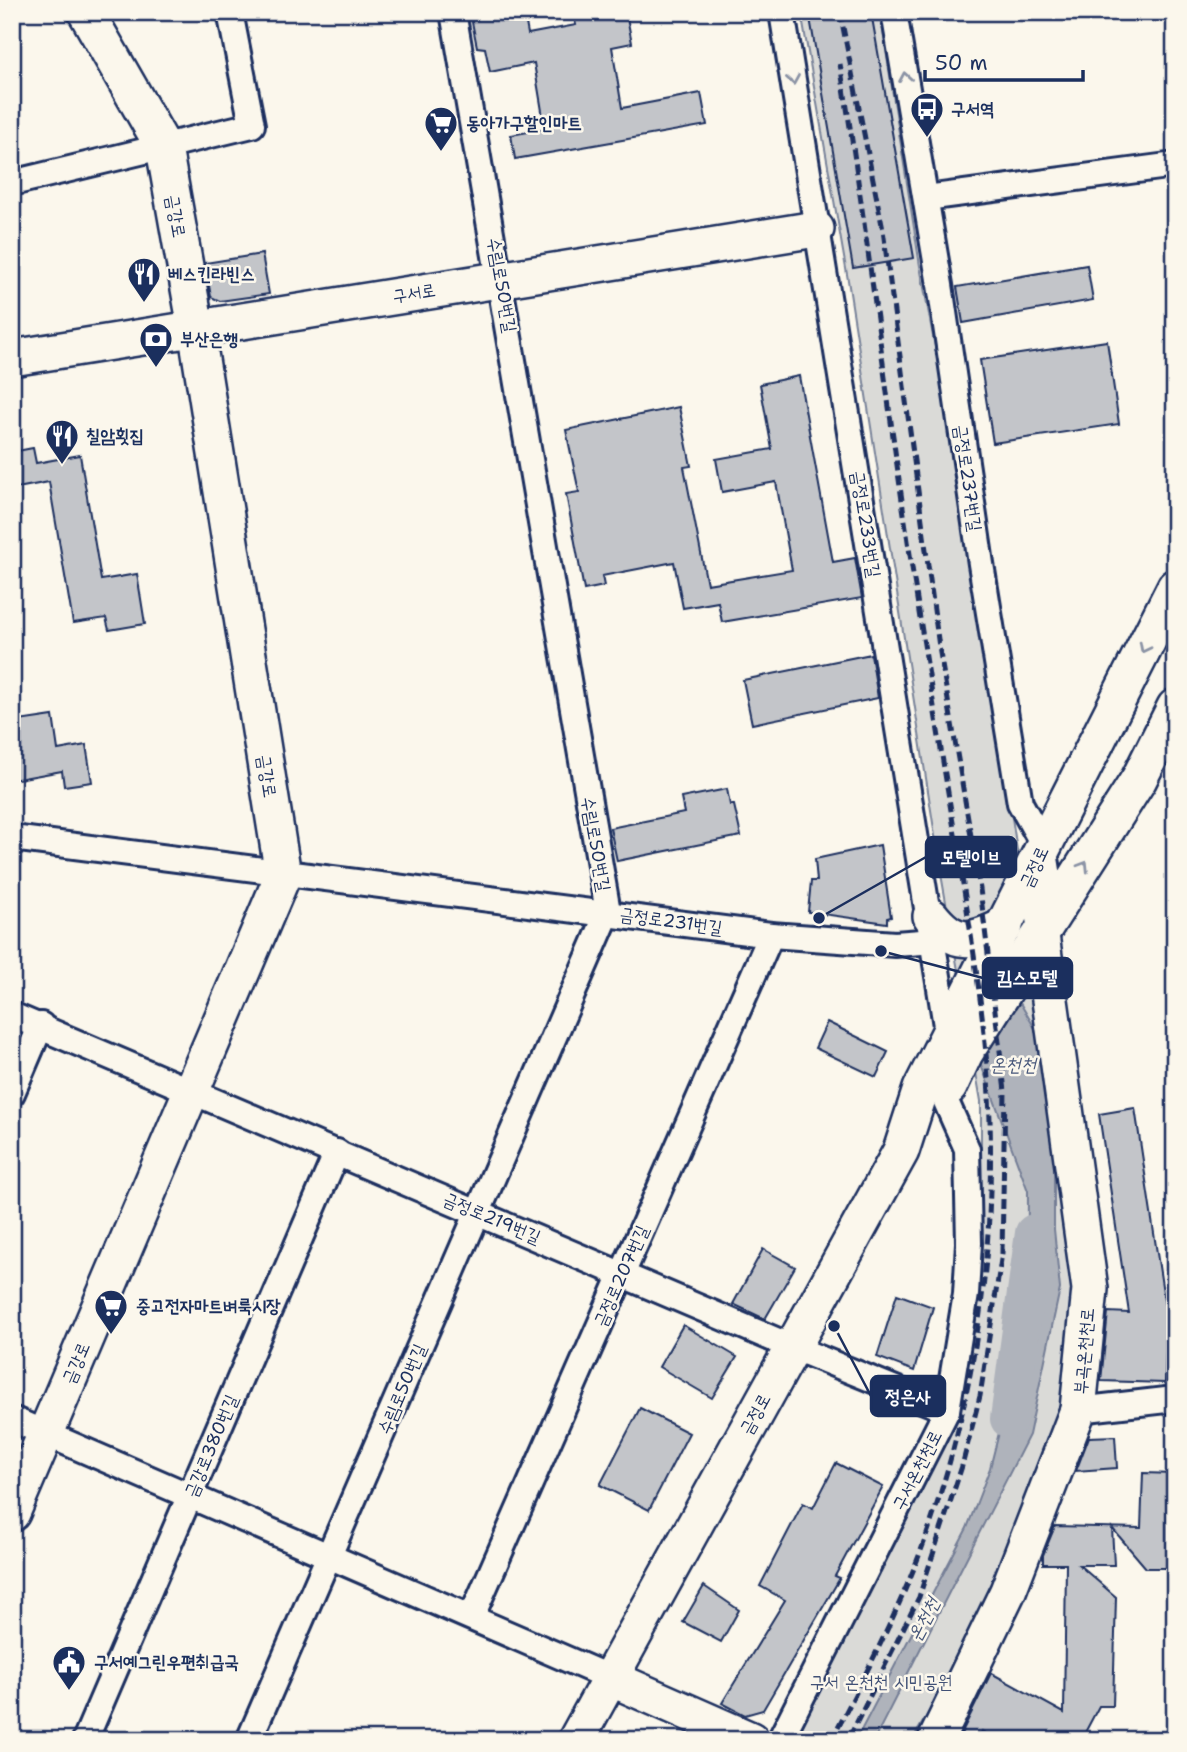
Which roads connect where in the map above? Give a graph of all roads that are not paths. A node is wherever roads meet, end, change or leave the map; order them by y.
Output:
1 (86, 12) edge
2 (230, 12) edge
3 (453, 12) edge
4 (782, 12) edge
5 (894, 12) edge
6 (164, 148) junction
7 (1175, 165) edge
8 (12, 183) edge
9 (926, 198) junction
10 (816, 229) junction
11 (501, 279) junction
12 (196, 328) junction
13 (12, 358) edge
14 (1175, 587) edge
15 (1172, 718) edge
16 (12, 838) edge
17 (1044, 846) junction
18 (283, 875) junction
19 (608, 912) junction
20 (1005, 926) junction
21 (933, 928) junction
22 (771, 935) junction
23 (1038, 940) junction
24 (12, 1015) edge
25 (41, 1025) junction
26 (958, 1034) junction
27 (193, 1090) junction
28 (12, 1093) edge
29 (944, 1097) junction
30 (901, 1151) junction
31 (337, 1152) junction
32 (478, 1212) junction
33 (622, 1274) junction
34 (792, 1347) junction
35 (1175, 1399) edge
36 (947, 1410) junction
37 (1078, 1410) junction
38 (12, 1419) edge
39 (46, 1433) junction
40 (190, 1496) junction
41 (12, 1513) edge
42 (329, 1557) junction
43 (472, 1616) junction
44 (608, 1677) junction
45 (85, 1740) edge
46 (250, 1740) edge
47 (576, 1740) edge
48 (751, 1740) edge
49 (780, 1740) edge
50 (936, 1740) edge

1 - 6 main road, 금강로
2 - 6 street
3 - 11 street, 수림로50번길
4 -> 10 street, 금정로233번길
9 -> 5 street, 금정로237번길
6 - 8 street
6 - 12 main road, 금강로
7 - 9 street
9 - 17 street, 금정로237번길
10 - 11 main road, 구서로
10 - 21 street, 금정로233번길
11 - 12 main road, 구서로
11 - 19 street, 수림로50번길
12 - 13 main road, 구서로
12 - 18 main road, 금강로
14 -> 17 main road, 금정로
23 -> 15 main road, 금정로
16 - 18 street, 금정로231번길
17 - 20 main road, 금정로
17 - 23 street, 금정로237번길
18 - 19 street, 금정로231번길
18 - 27 main road, 금강로
19 - 22 street, 금정로231번길
19 - 32 street, 수림로50번길
20 - 21 main road
20 - 26 main road, 금정로
21 - 22 street, 금정로231번길
21 - 26 street, 금정로233번길
22 - 33 street, 금정로207번길
23 - 26 main road, 금정로
23 - 37 main road, 부곡온천천로
24 - 25 street, 금정로219번길
25 - 27 street, 금정로219번길
25 - 28 street
26 - 29 main road, 금정로
26 - 30 main road, 금정로
27 - 31 street, 금정로219번길
27 - 39 main road, 금강로
29 - 30 main road, 금정로
29 - 36 street, 구서온천천로
30 - 34 main road, 금정로
31 - 32 street, 금정로219번길
31 - 40 street, 금강로380번길
32 - 33 street, 금정로219번길
32 - 42 street, 수림로50번길
33 - 34 street, 금정로219번길
33 - 43 street, 금정로207번길
34 - 36 street, 금정로219번길
34 - 44 main road, 금정로
35 - 37 street
36 - 49 street, 구서온천천로
37 - 50 main road, 부곡온천천로
38 - 39 street
39 - 40 street
39 - 41 main road, 금강로
40 - 42 street
40 - 45 street, 금강로380번길
42 - 43 street
42 - 46 street, 수림로50번길
43 - 44 street
44 - 47 main road, 금정로
44 - 48 main road

